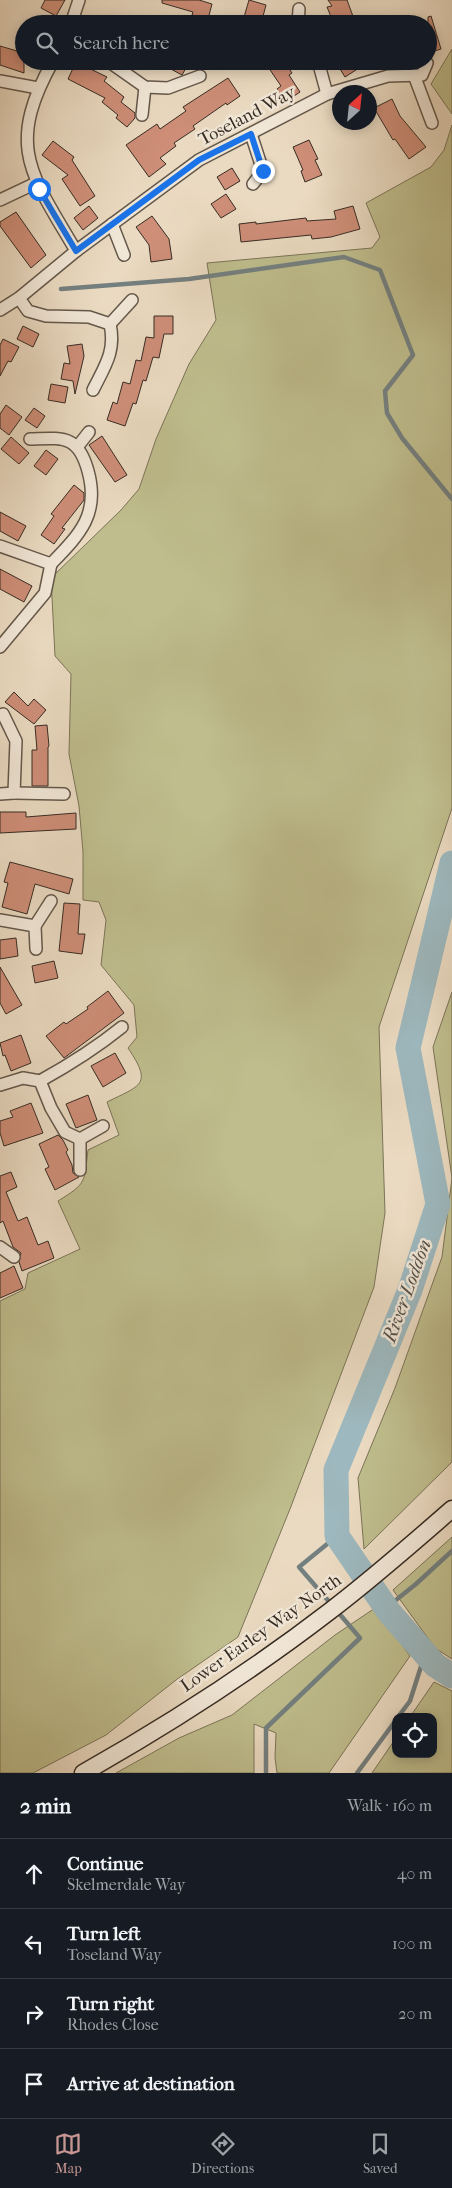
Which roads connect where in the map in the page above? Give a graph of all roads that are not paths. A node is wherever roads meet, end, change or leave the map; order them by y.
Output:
1 (79, 0) edge
2 (299, 9) dead end
3 (74, 15) edge
4 (299, 15) edge
5 (48, 70) edge
6 (121, 70) edge
7 (320, 70) edge
8 (424, 70) edge
9 (414, 75) junction
10 (200, 76) dead end
11 (0, 82) edge
12 (145, 87) junction
13 (38, 88) junction
14 (327, 94) junction
15 (142, 115) dead end
16 (432, 123) dead end
17 (251, 134) junction
18 (36, 183) junction
19 (253, 184) dead end
20 (0, 200) edge
21 (112, 224) junction
22 (76, 251) junction
23 (124, 255) dead end
24 (19, 298) junction
25 (132, 300) dead end
26 (0, 310) edge
27 (110, 324) junction
28 (93, 390) dead end
29 (89, 432) dead end
30 (30, 439) dead end
31 (78, 446) junction
32 (0, 546) edge
33 (52, 564) junction
34 (0, 647) edge
35 (2, 714) dead end
36 (14, 793) junction
37 (0, 794) edge
38 (64, 794) dead end
39 (51, 901) dead end
40 (0, 920) edge
41 (35, 926) junction
42 (36, 949) dead end
43 (122, 1027) dead end
44 (40, 1081) junction
45 (0, 1084) edge
46 (103, 1126) dead end
47 (80, 1139) junction
48 (80, 1170) dead end
49 (0, 1248) edge
50 (14, 1257) dead end
51 (452, 1509) edge
52 (83, 1773) edge

1 - 3 street
2 - 4 street
5 - 13 street
6 - 12 street
7 - 14 street
8 - 9 street
9 - 14 street, Toseland Way
9 - 16 street
10 - 12 street
11 - 13 street
12 - 15 street
13 - 18 street
14 - 17 street, Toseland Way
17 - 19 street
17 - 21 street, Toseland Way
18 - 20 street
18 - 22 street
21 - 22 street, Toseland Way
21 - 23 street
22 - 24 street, Toseland Way
24 - 26 street, Toseland Way
24 - 27 street
25 - 27 street
27 - 28 street
29 - 31 street
30 - 31 street
31 - 33 street
32 - 33 street
33 - 34 street
35 - 36 street
36 - 37 street
36 - 38 street
39 - 41 street
40 - 41 street
41 - 42 street
43 - 44 street
44 - 45 street
44 - 47 street
46 - 47 street
47 - 48 street
49 - 50 street
51 - 52 main road, Lower Earley Way North

